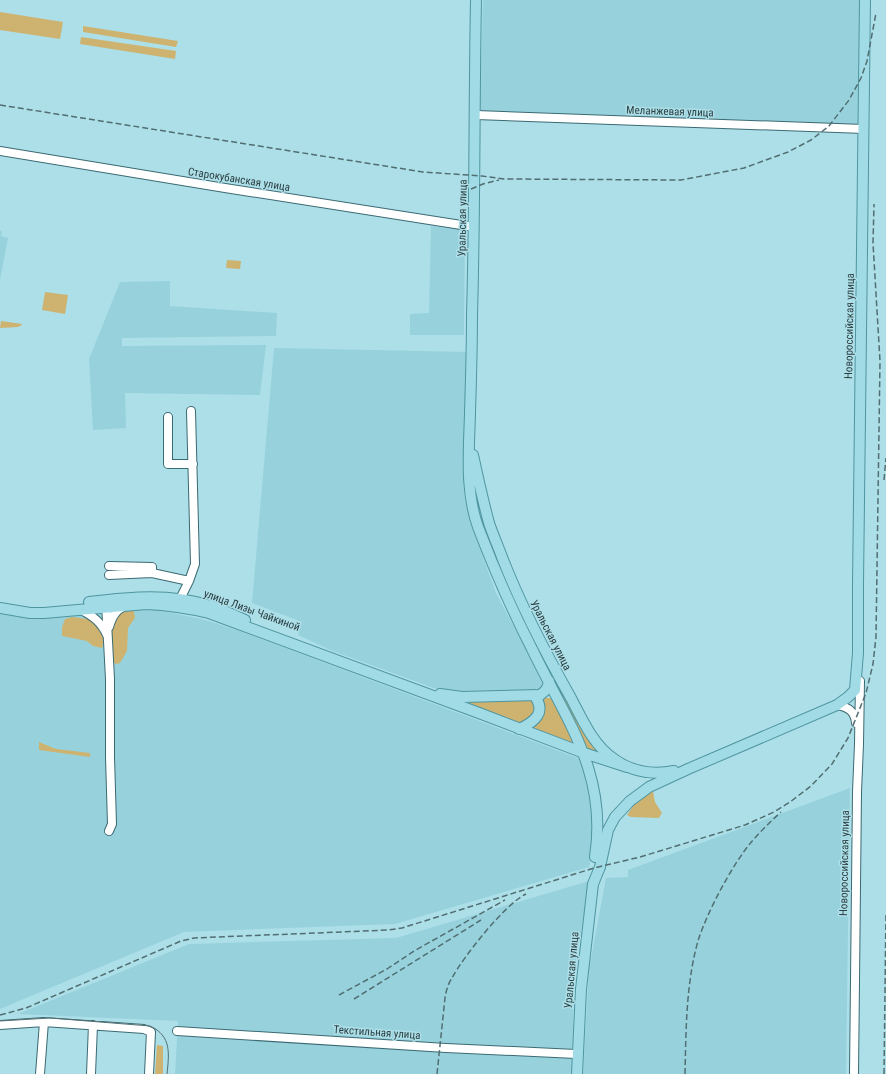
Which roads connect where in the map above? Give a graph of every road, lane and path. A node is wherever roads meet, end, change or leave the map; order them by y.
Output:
1 (476, 0) edge
2 (865, 0) edge
3 (476, 115) junction
4 (864, 129) junction
5 (0, 151) edge
6 (474, 227) junction
7 (191, 411) dead end
8 (168, 417) dead end
9 (469, 436) junction
10 (192, 464) junction
11 (483, 500) junction
12 (476, 519) junction
13 (109, 566) dead end
14 (152, 573) junction
15 (109, 575) dead end
16 (189, 581) junction
17 (180, 599) junction
18 (0, 602) edge
19 (106, 604) junction
20 (135, 604) junction
21 (0, 608) edge
22 (523, 609) junction
23 (81, 610) junction
24 (523, 630) junction
25 (108, 638) junction
26 (858, 653) junction
27 (549, 681) junction
28 (534, 695) junction
29 (439, 696) junction
30 (837, 705) junction
31 (520, 729) junction
32 (859, 744) junction
33 (584, 754) junction
34 (627, 767) junction
35 (688, 769) junction
36 (598, 816) junction
37 (615, 817) junction
38 (109, 831) dead end
39 (587, 928) junction
40 (44, 1022) junction
41 (0, 1025) edge
42 (93, 1025) junction
43 (177, 1031) dead end
44 (576, 1054) junction
45 (40, 1074) edge
46 (91, 1074) edge
47 (149, 1074) edge
48 (576, 1074) edge
49 (854, 1074) edge

1 - 3 main road, Уральская улица
2 - 4 main road, Новороссийская улица
3 - 4 street, Меланжевая улица
3 - 6 main road, Уральская улица
4 - 26 main road, Новороссийская улица
5 - 6 street, Старокубанская улица
6 - 9 main road, Уральская улица
7 - 10 street
8 - 10 street
9 - 11 main road, Уральская улица
9 - 12 main road, Уральская улица
10 - 16 street
11 - 12 main road
11 - 22 main road, Уральская улица
12 - 24 main road, Уральская улица
13 - 14 street
14 - 15 street
14 - 16 street
16 - 17 street
17 - 19 main road, улица Лизы Чайкиной
17 - 29 main road, улица Лизы Чайкиной
18 - 19 main road, улица Лизы Чайкиной
19 - 20 main road, улица Лизы Чайкиной
19 - 23 main road, улица Лизы Чайкиной
19 - 25 street
20 - 25 street
20 - 29 main road, улица Лизы Чайкиной
21 - 23 main road, улица Лизы Чайкиной
22 - 24 main road
22 - 34 main road, Уральская улица
23 - 25 street
24 - 27 main road, Уральская улица
25 - 38 street
26 - 30 main road, Новороссийская улица
26 - 32 street, Новороссийская улица
27 - 28 main road
27 - 33 main road, Уральская улица
28 - 29 main road
28 - 31 main road
29 - 31 main road
30 - 32 street
30 - 35 main road, Новороссийская улица
31 - 33 main road
32 - 49 street, Новороссийская улица
33 - 34 main road
33 - 36 main road, Уральская улица
34 - 35 main road, Уральская улица
35 - 37 main road, Новороссийская улица
36 - 37 main road
36 - 39 main road, Уральская улица
37 - 39 main road, Уральская улица
39 - 44 main road, Уральская улица
40 - 41 street
40 - 42 street
40 - 45 street
42 - 46 street
42 - 47 street
43 - 44 street, Текстильная улица
44 - 48 main road, Уральская улица

